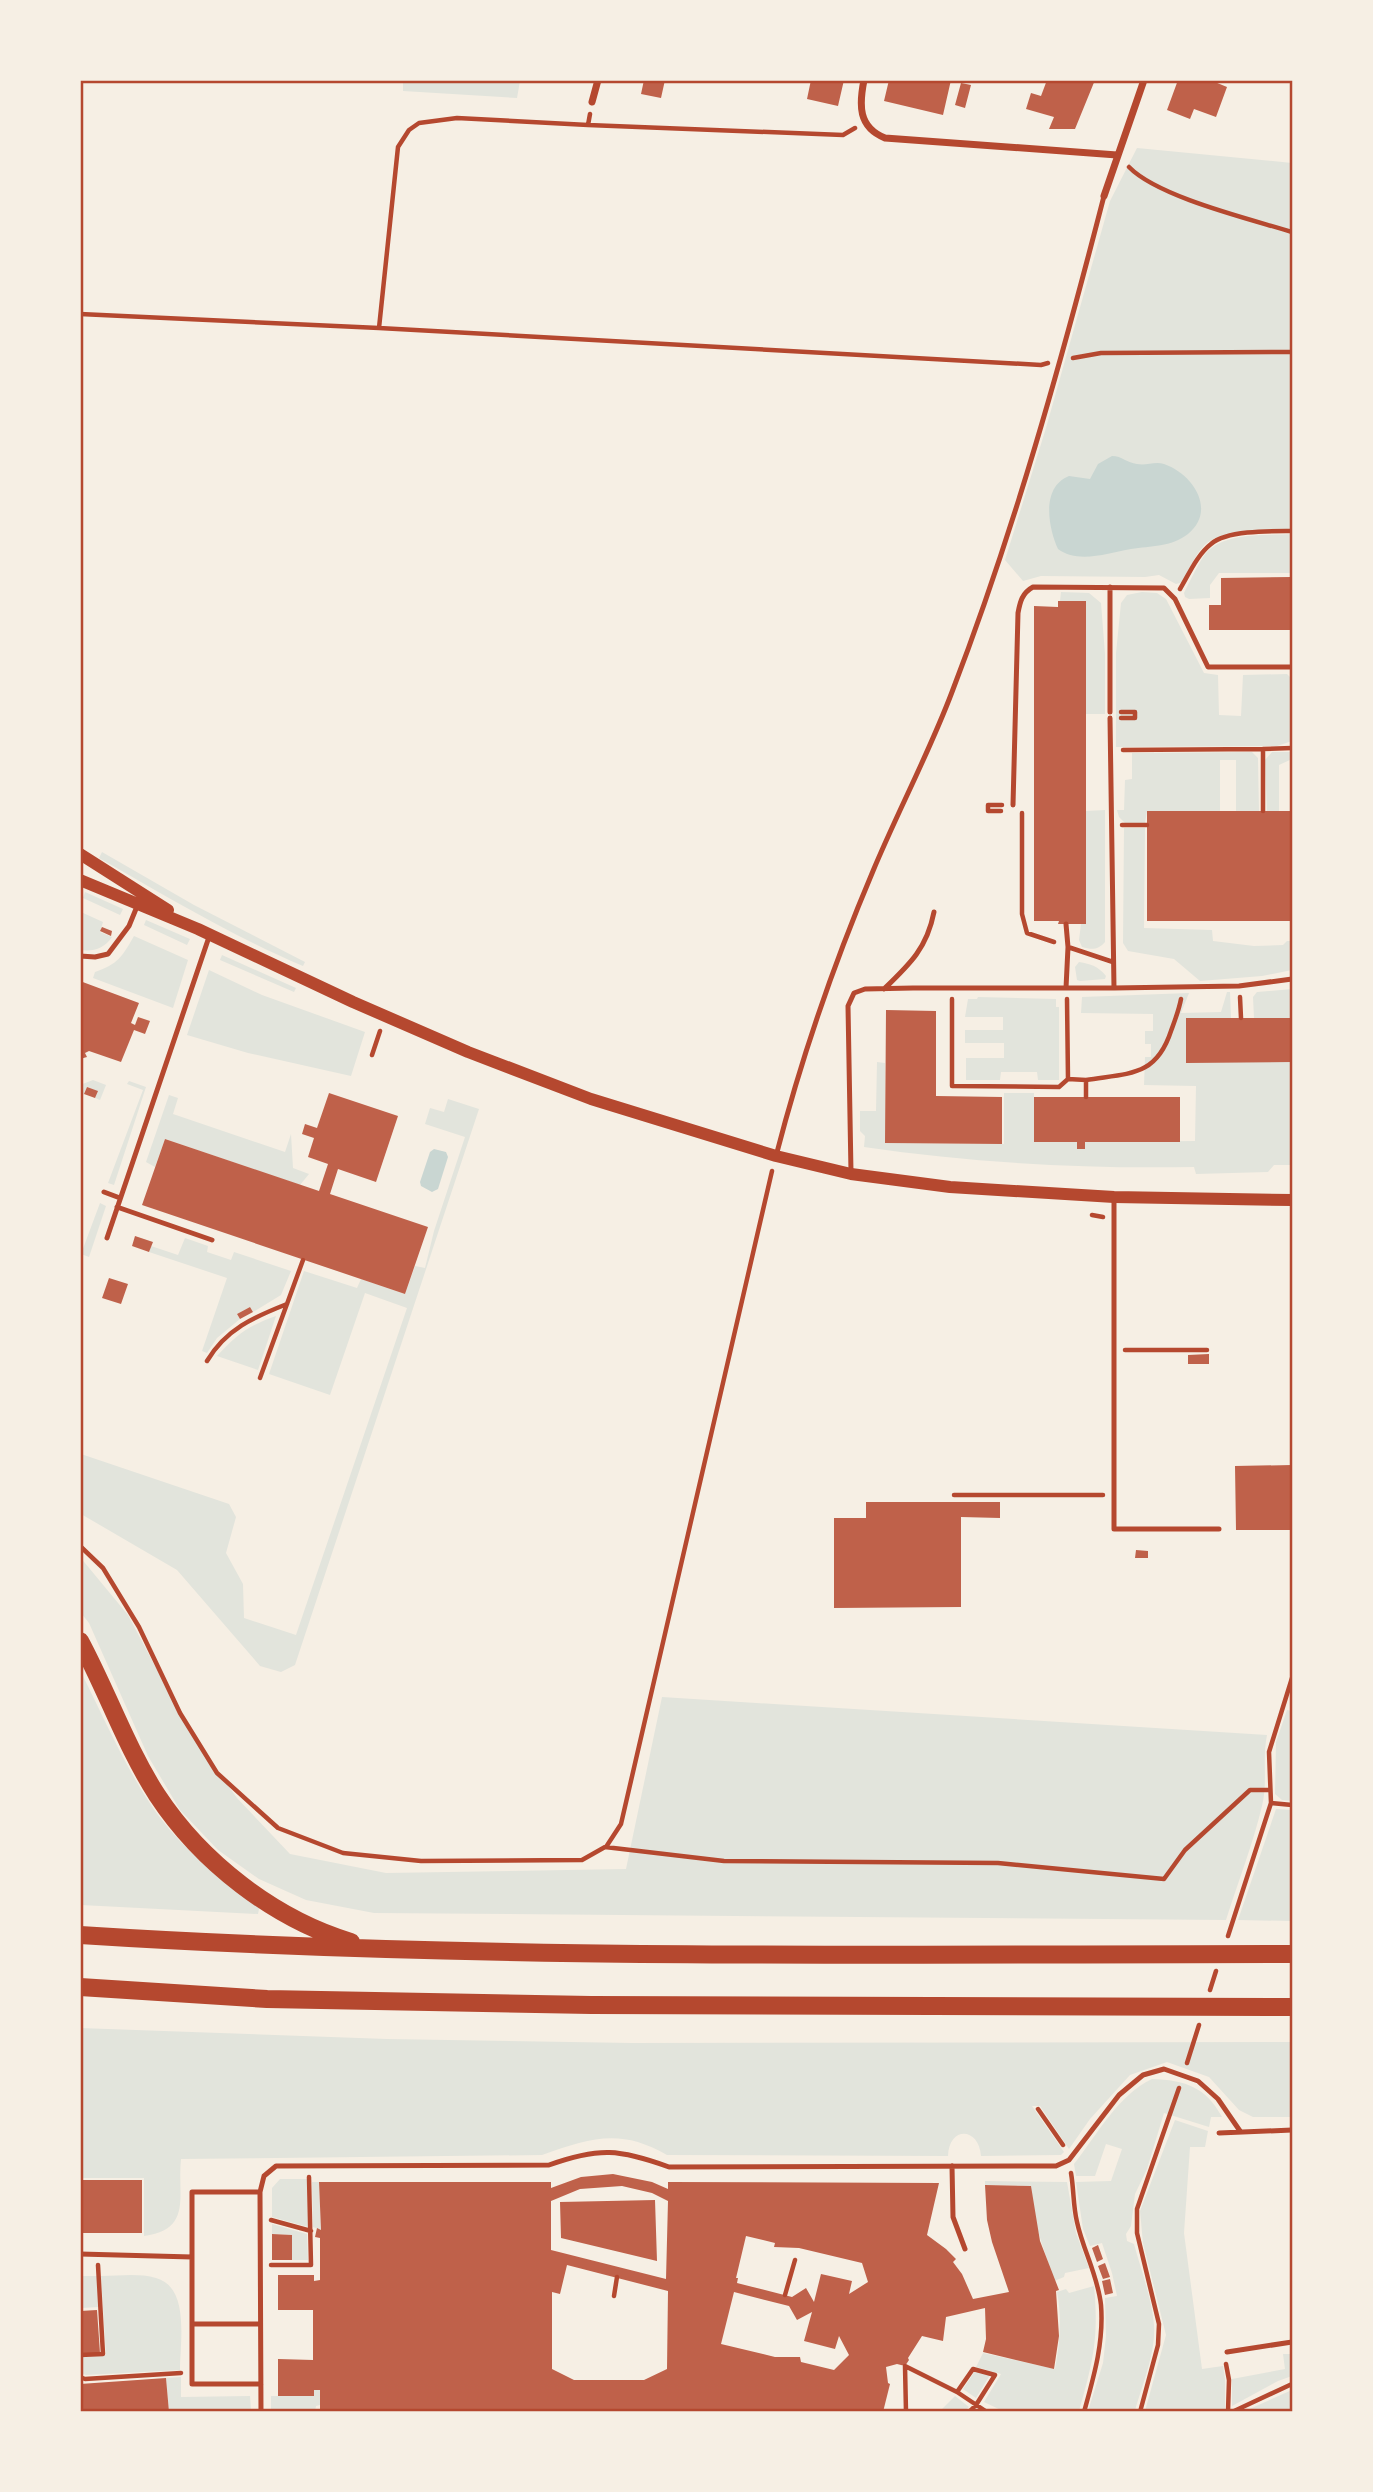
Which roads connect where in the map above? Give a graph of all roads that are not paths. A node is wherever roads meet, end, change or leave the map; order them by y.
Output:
1 (598, 80) edge
2 (864, 80) edge
3 (1144, 80) edge
4 (592, 102) road end
5 (1117, 155) junction
6 (1104, 196) joint
7 (1110, 587) junction
8 (1293, 667) edge
9 (1013, 805) dead end
10 (80, 854) edge
11 (80, 880) edge
12 (138, 904) junction
13 (934, 912) dead end
14 (1066, 924) dead end
15 (204, 932) junction
16 (1068, 947) junction
17 (80, 956) edge
18 (1113, 962) junction
19 (1293, 979) edge
20 (1066, 988) junction
21 (1114, 988) junction
22 (884, 989) junction
23 (776, 1156) junction
24 (851, 1174) junction
25 (104, 1192) dead end
26 (1114, 1197) junction
27 (120, 1198) junction
28 (1293, 1200) edge
29 (117, 1207) junction
30 (107, 1238) dead end
31 (212, 1240) dead end
32 (1219, 1529) dead end
33 (80, 1641) edge
34 (80, 1935) edge
35 (408, 1950) junction
36 (1293, 1954) edge
37 (80, 1987) edge
38 (1293, 2007) edge
39 (1293, 2130) edge
40 (1240, 2131) junction
41 (1219, 2133) dead end
42 (953, 2166) junction
43 (260, 2192) junction
44 (965, 2249) dead end
45 (80, 2254) edge
46 (192, 2257) junction
47 (192, 2324) junction
48 (260, 2324) junction
49 (1293, 2342) edge
50 (1227, 2352) road end
51 (261, 2384) junction
52 (261, 2412) edge

1 - 4 street
2 - 5 street
3 - 5 street
5 - 6 street
6 - 23 lane
7 - 8 lane
7 - 9 lane
7 - 18 lane
10 - 15 street
11 - 12 street
12 - 15 street
12 - 17 lane
13 - 22 lane
14 - 16 lane
15 - 23 street
15 - 27 lane
16 - 18 lane
16 - 20 lane
18 - 21 lane
19 - 21 lane
20 - 21 lane
20 - 22 lane
22 - 24 lane
23 - 24 street
24 - 26 street
25 - 27 lane
26 - 28 street
26 - 32 lane
27 - 29 lane
29 - 30 lane
29 - 31 lane
33 - 35 highway
34 - 35 highway
35 - 36 highway
37 - 38 highway
39 - 40 lane
40 - 41 lane
40 - 42 lane
42 - 43 lane
42 - 44 lane
43 - 46 lane
43 - 48 lane
45 - 46 lane
46 - 47 lane
47 - 48 lane
47 - 51 lane
48 - 51 lane
49 - 50 lane
51 - 52 lane

